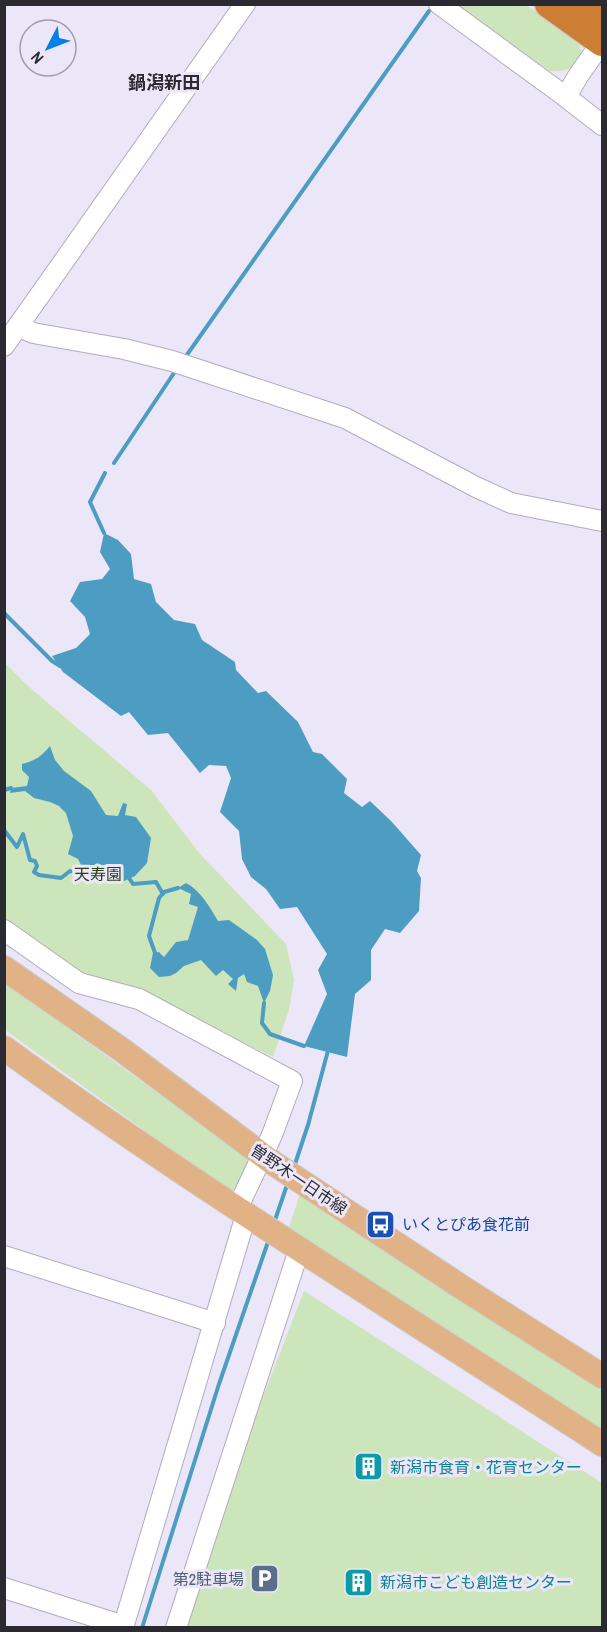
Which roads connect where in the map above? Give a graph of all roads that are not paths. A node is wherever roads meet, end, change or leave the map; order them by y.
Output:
1 (245, 4) edge
2 (439, 4) edge
3 (549, 4) edge
4 (597, 25) edge
5 (566, 97) junction
6 (603, 125) edge
7 (18, 326) junction
8 (4, 346) edge
9 (603, 521) edge
10 (4, 930) edge
11 (4, 968) edge
12 (4, 1048) edge
13 (268, 1159) junction
14 (246, 1214) junction
15 (293, 1246) junction
16 (4, 1256) edge
17 (215, 1323) junction
18 (603, 1376) edge
19 (603, 1444) edge
20 (4, 1588) edge
21 (124, 1627) edge
22 (176, 1628) edge

1 - 7 street
2 - 5 street
3 - 4 highway
4 - 5 street
5 - 6 street
7 - 8 street
7 - 9 street
10 - 13 street
11 - 13 main road, 曽野木一日市線
12 - 14 main road
13 - 14 street
13 - 18 main road, 曽野木一日市線
14 - 15 main road
14 - 17 street
15 - 19 main road
15 - 22 street
16 - 17 street
17 - 21 street
20 - 21 street

